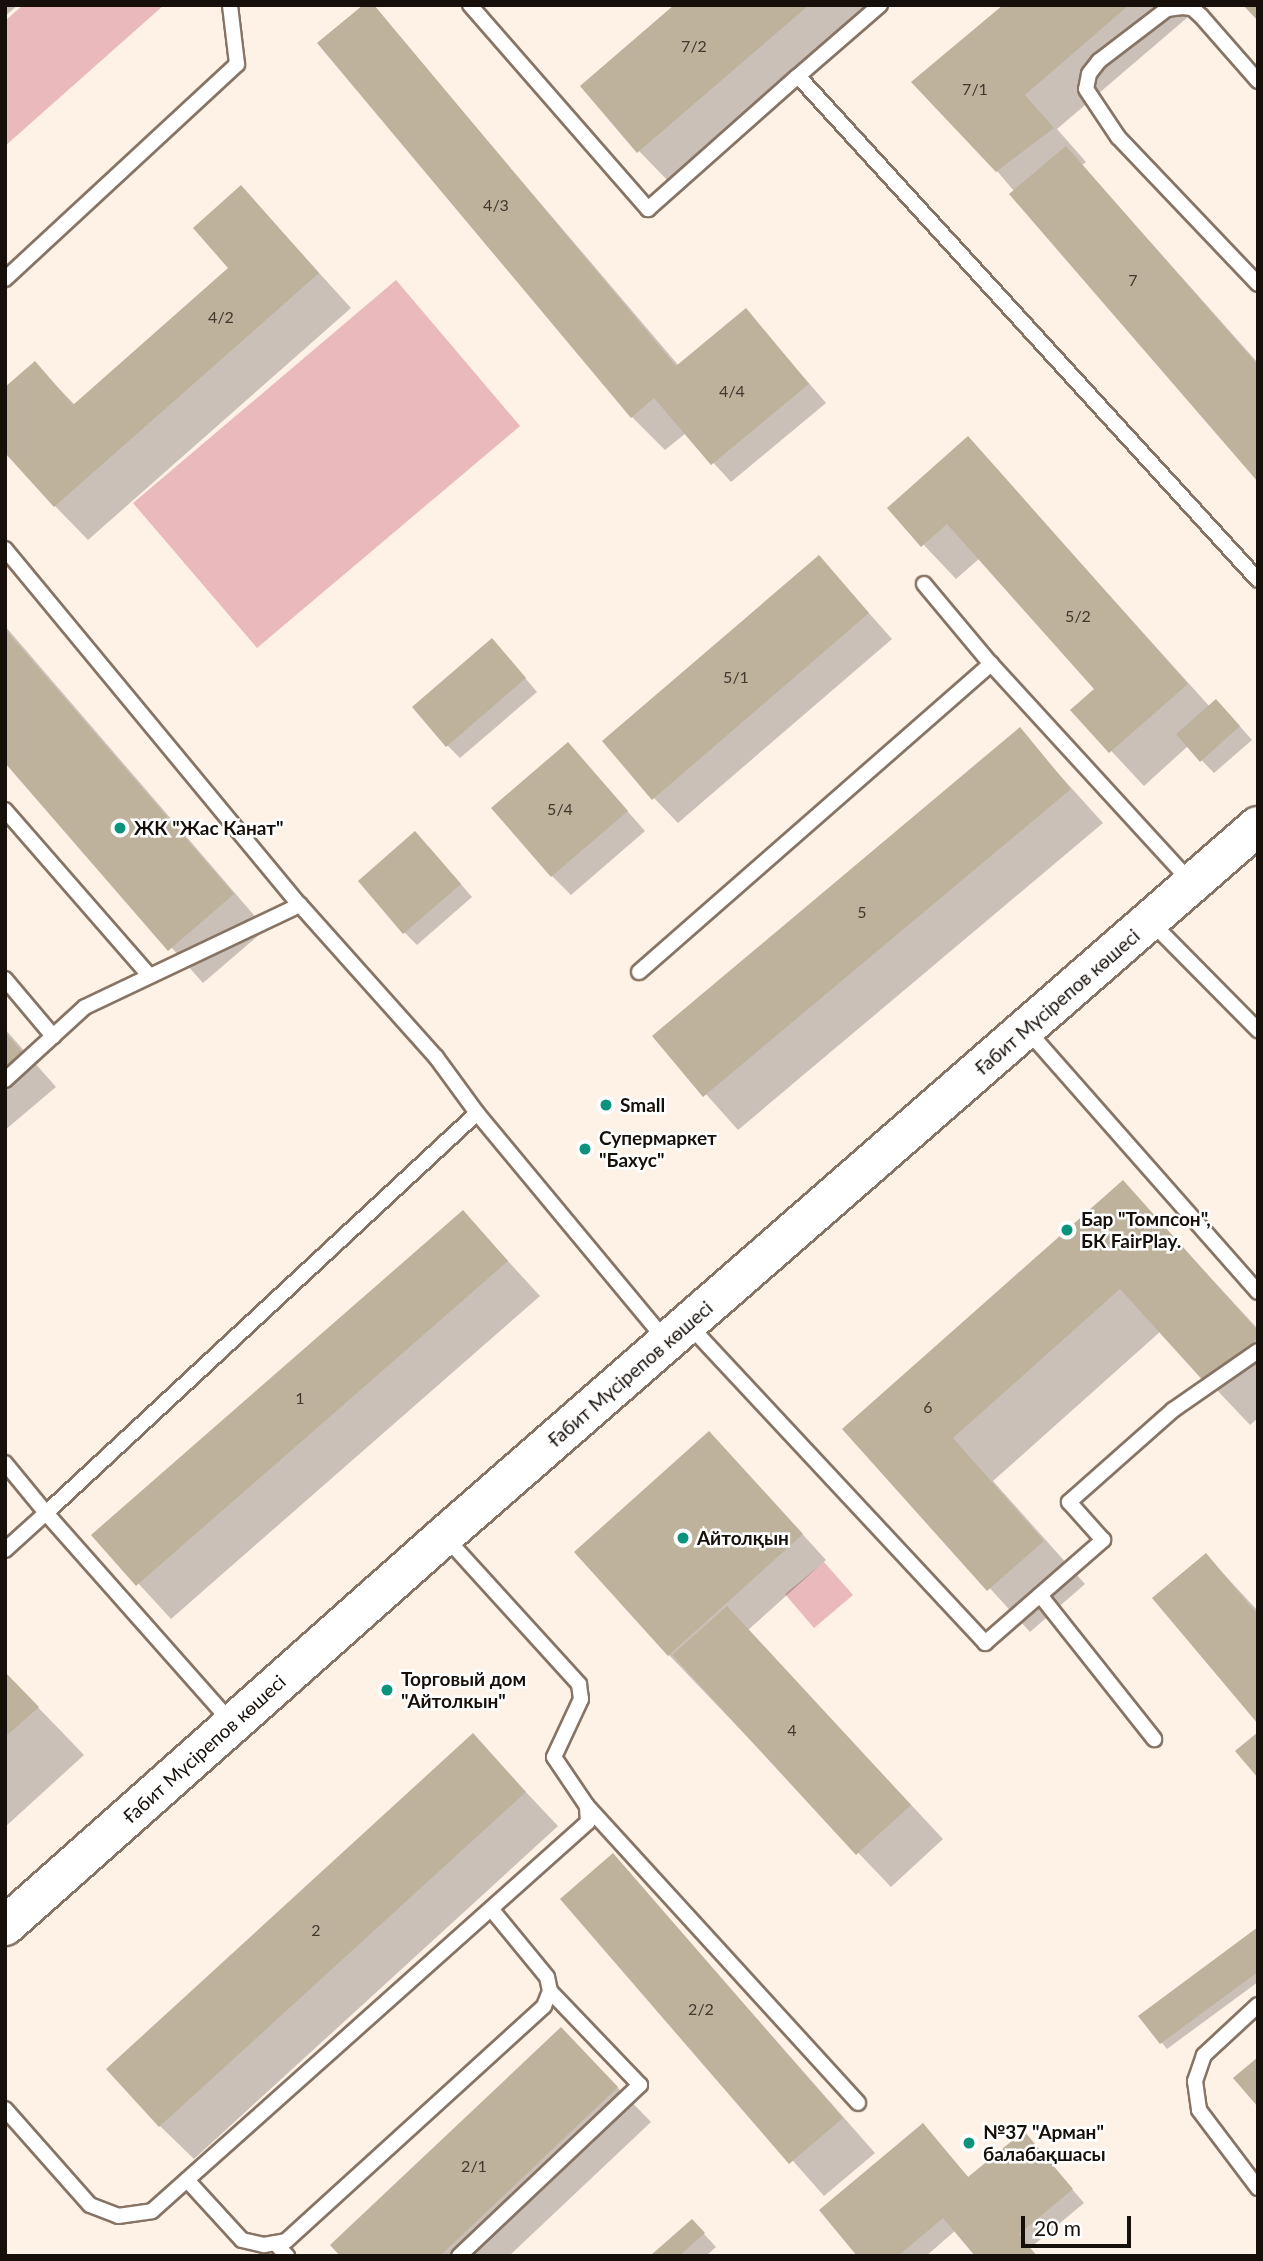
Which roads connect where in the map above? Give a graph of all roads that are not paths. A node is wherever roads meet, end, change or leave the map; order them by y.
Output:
1 (230, 5) edge
2 (470, 5) edge
3 (880, 5) edge
4 (798, 76) junction
5 (1258, 81) edge
6 (5, 279) edge
7 (1258, 284) edge
8 (5, 549) edge
9 (1258, 580) edge
10 (924, 584) dead end
11 (991, 664) junction
12 (5, 810) edge
13 (1251, 839) edge
14 (1192, 883) junction
15 (300, 905) junction
16 (1151, 922) junction
17 (639, 972) dead end
18 (150, 976) junction
19 (5, 979) edge
20 (1026, 1028) junction
21 (1258, 1030) edge
22 (53, 1036) junction
23 (5, 1080) edge
24 (477, 1113) junction
25 (1258, 1292) edge
26 (677, 1333) junction
27 (1258, 1351) edge
28 (5, 1463) edge
29 (46, 1513) junction
30 (444, 1536) junction
31 (5, 1550) edge
32 (1040, 1595) junction
33 (233, 1723) junction
34 (1154, 1740) dead end
35 (587, 1806) junction
36 (492, 1910) junction
37 (5, 1926) edge
38 (550, 1991) junction
39 (1258, 2005) edge
40 (858, 2104) dead end
41 (5, 2109) edge
42 (187, 2179) junction
43 (1258, 2188) edge
44 (275, 2243) junction
45 (287, 2256) edge
46 (459, 2256) edge

1 - 6 lane
2 - 4 lane
3 - 4 lane
4 - 9 lane
5 - 7 lane
8 - 15 lane
10 - 11 lane
11 - 14 lane
11 - 17 lane
12 - 18 lane
13 - 14 street, Ғабит Мүсірепов көшесі
14 - 16 street, Ғабит Мүсірепов көшесі
15 - 18 lane
15 - 24 lane
16 - 20 street, Ғабит Мүсірепов көшесі
16 - 21 lane
18 - 22 lane
19 - 22 lane
20 - 25 lane
20 - 26 street, Ғабит Мүсірепов көшесі
22 - 23 lane
24 - 26 lane
24 - 29 lane
26 - 30 street, Ғабит Мүсірепов көшесі
26 - 32 lane
27 - 32 lane
28 - 29 lane
29 - 31 lane
29 - 33 lane
30 - 33 street, Ғабит Мүсірепов көшесі
30 - 35 lane
32 - 34 lane
33 - 37 street, Ғабит Мүсірепов көшесі
35 - 36 lane
35 - 40 lane
36 - 38 lane
36 - 42 lane
38 - 44 lane
38 - 46 lane
39 - 43 lane
41 - 42 lane
42 - 44 lane
44 - 45 lane

